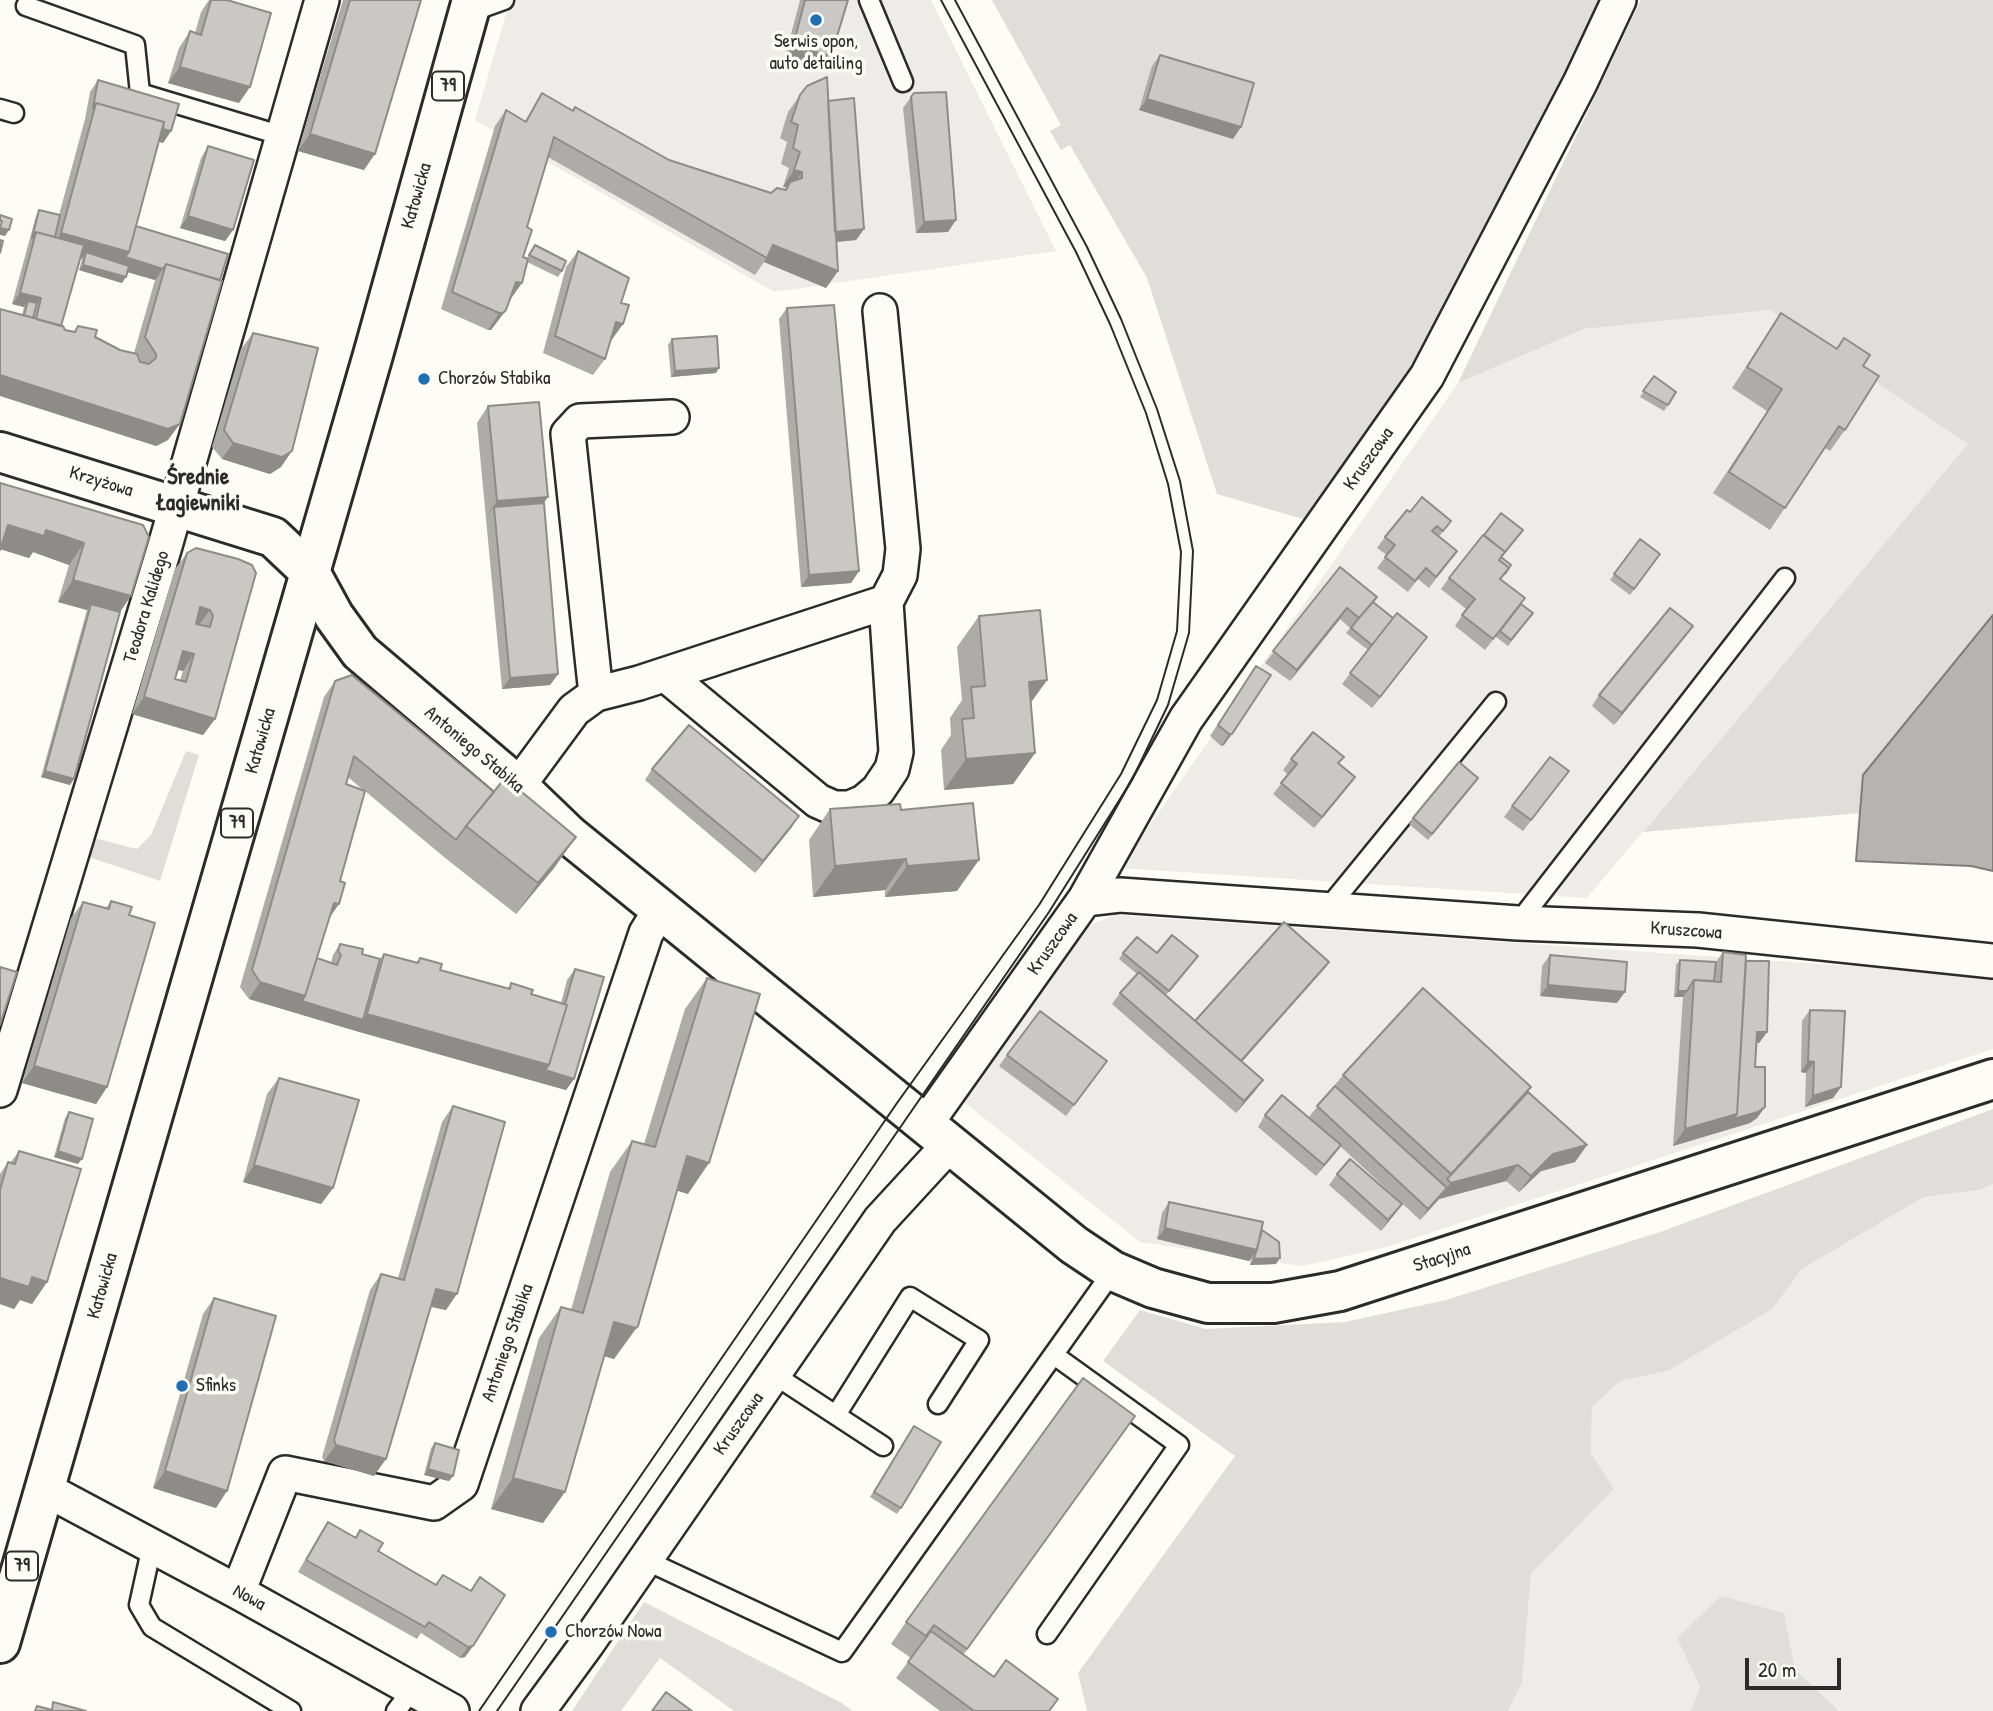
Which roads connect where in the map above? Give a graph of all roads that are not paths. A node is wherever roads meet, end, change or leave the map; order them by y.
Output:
1 (322, 0) edge
2 (504, 0) edge
3 (869, 0) edge
4 (1619, 0) edge
5 (26, 6) dead end
6 (470, 7) edge
7 (903, 82) dead end
8 (283, 136) junction
9 (880, 311) dead end
10 (672, 417) dead end
11 (0, 452) edge
12 (176, 505) junction
13 (310, 572) junction
14 (1785, 578) dead end
15 (886, 602) junction
16 (666, 674) junction
17 (596, 694) junction
18 (1496, 702) dead end
19 (517, 786) junction
20 (1085, 899) junction
21 (1328, 908) junction
22 (661, 909) junction
23 (1518, 923) junction
24 (1993, 961) edge
25 (1993, 1079) edge
26 (0, 1090) edge
27 (937, 1135) junction
28 (1113, 1270) junction
29 (1054, 1355) junction
30 (773, 1374) junction
31 (939, 1404) dead end
32 (836, 1416) junction
33 (883, 1446) dead end
34 (45, 1489) junction
35 (152, 1546) junction
36 (645, 1560) junction
37 (238, 1592) junction
38 (1047, 1634) dead end
39 (0, 1643) edge
40 (404, 1700) edge
41 (291, 1711) edge
42 (452, 1711) edge
43 (538, 1711) edge

1 - 8 street, Teodora Kalidego
2 - 6 lane
3 - 7 lane
4 - 20 street, Kruszcowa
5 - 8 lane
6 - 13 street, Katowicka / 79
8 - 12 street, Teodora Kalidego
9 - 15 street
10 - 17 street
11 - 12 street, Krzyżowa
12 - 13 street, Krzyżowa
12 - 26 street, Teodora Kalidego
13 - 19 street, Antoniego Stabika
13 - 34 street, Katowicka / 79
14 - 23 lane
15 - 16 street
15 - 16 street
16 - 17 street
17 - 19 street
18 - 21 lane
19 - 22 street, Antoniego Stabika
20 - 21 street, Kruszcowa
20 - 27 street, Kruszcowa
21 - 23 street, Kruszcowa
22 - 27 street, Antoniego Stabika
22 - 37 street, Antoniego Stabika
23 - 24 street, Kruszcowa
25 - 28 street, Stacyjna
27 - 28 street, Stacyjna
27 - 30 street, Kruszcowa
28 - 29 lane
29 - 36 lane
29 - 38 lane
30 - 32 lane
30 - 36 street, Kruszcowa
31 - 32 lane
32 - 33 lane
34 - 35 street, Nowa
34 - 39 street, Katowicka / 79
35 - 37 street, Nowa
35 - 41 lane
36 - 43 street, Kruszcowa
37 - 40 street, Nowa
40 - 42 street, Nowa

